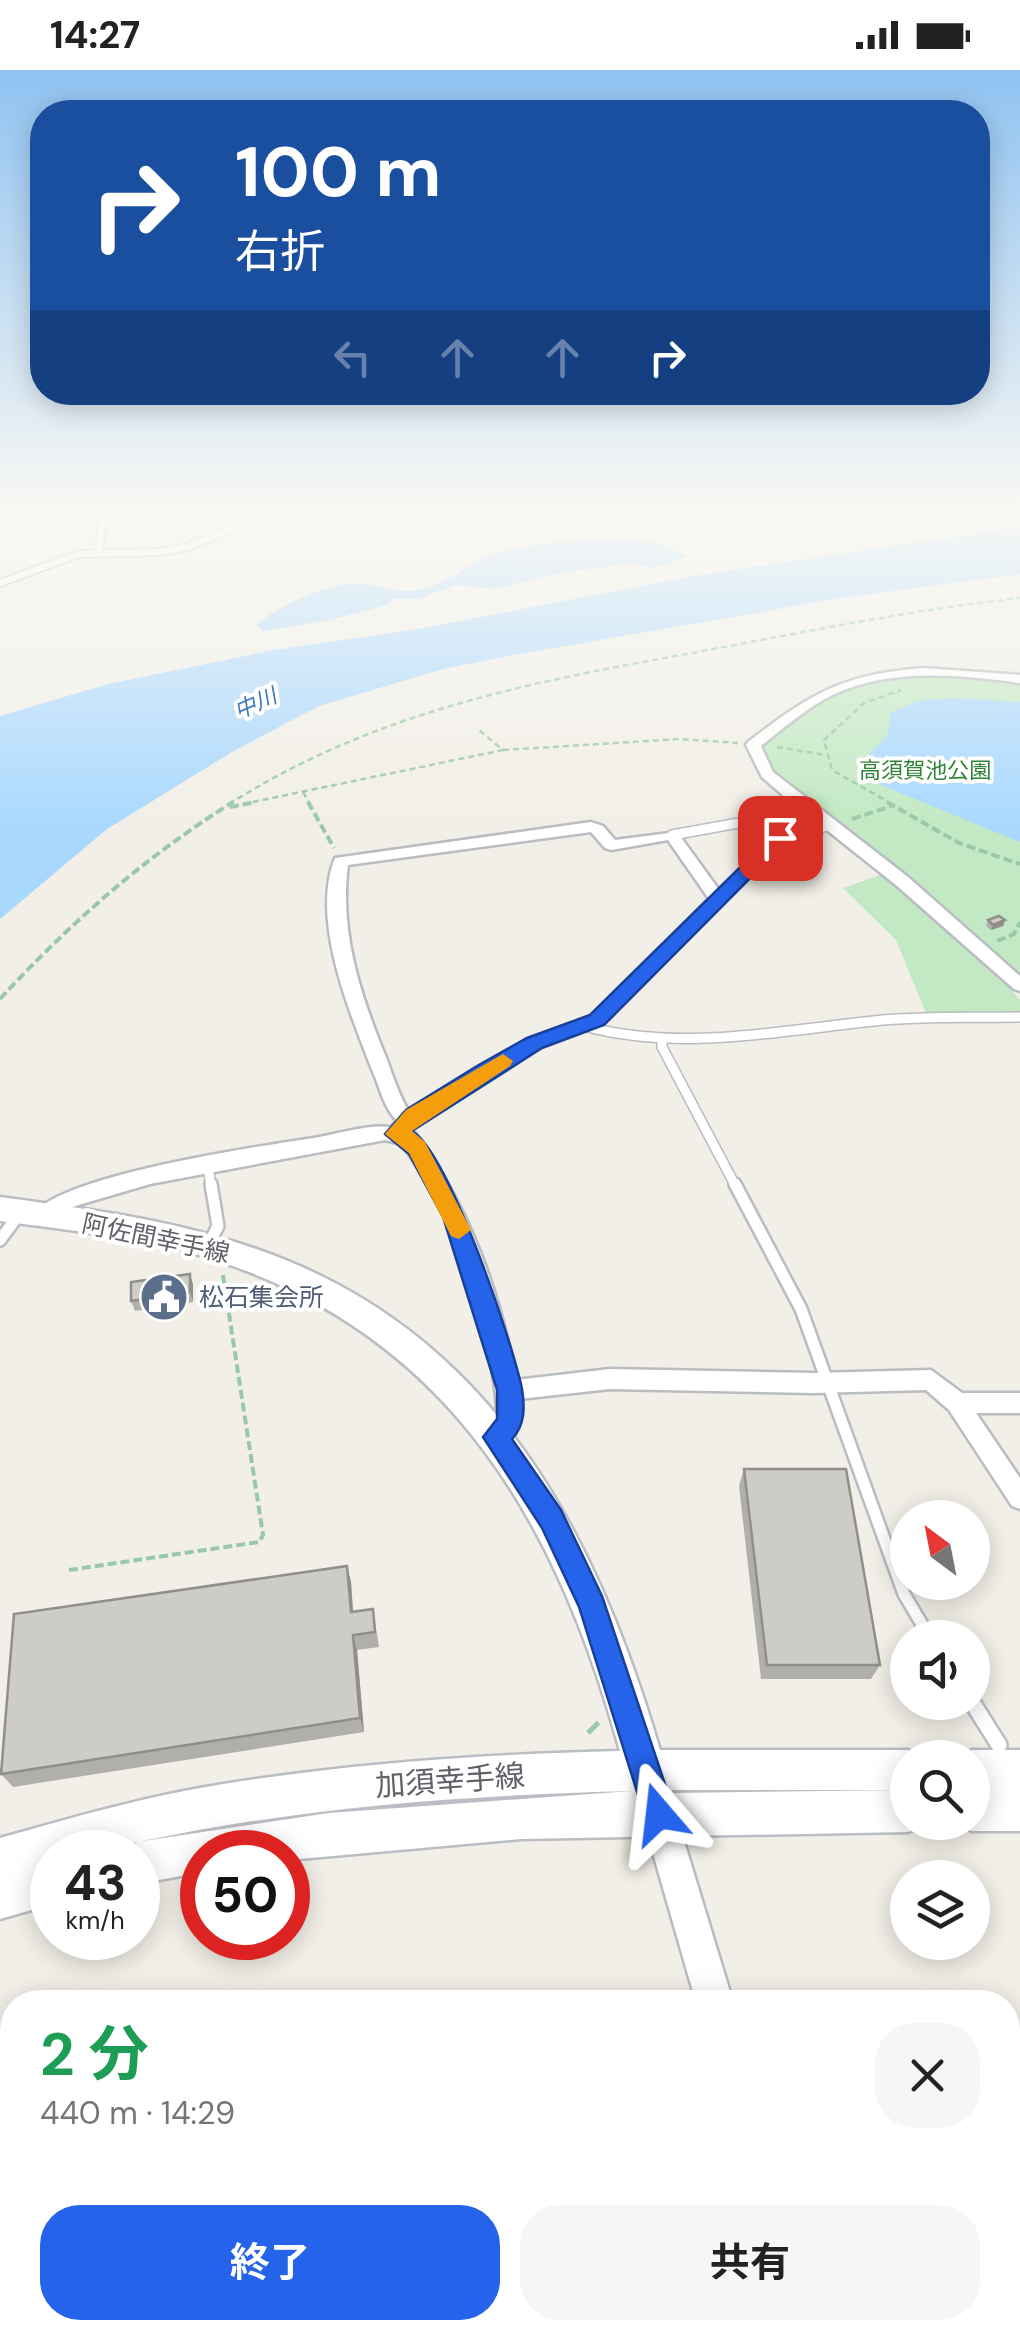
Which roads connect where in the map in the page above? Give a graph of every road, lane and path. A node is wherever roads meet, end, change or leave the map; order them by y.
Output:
1 (889, 616) edge
2 (1020, 679) edge
3 (908, 689) dead end
4 (479, 730) dead end
5 (758, 745) junction
6 (502, 750) junction
7 (826, 755) junction
8 (303, 792) junction
9 (795, 798) junction
10 (897, 805) junction
11 (225, 808) junction
12 (778, 816) junction
13 (833, 826) junction
14 (782, 834) junction
15 (672, 836) junction
16 (341, 861) junction
17 (1020, 864) edge
18 (717, 899) junction
19 (1020, 922) edge
20 (1017, 934) edge
21 (988, 944) dead end
22 (1020, 985) edge
23 (0, 999) edge
24 (1020, 1018) edge
25 (584, 1026) junction
26 (662, 1039) junction
27 (401, 1127) junction
28 (208, 1166) junction
29 (22, 1212) edge
30 (0, 1240) edge
31 (217, 1249) junction
32 (826, 1381) junction
33 (510, 1390) junction
34 (958, 1403) junction
35 (1020, 1403) edge
36 (496, 1437) junction
37 (1020, 1498) edge
38 (69, 1570) dead end
39 (919, 1620) edge
40 (603, 1717) dead end
41 (980, 1720) edge
42 (588, 1733) dead end
43 (997, 1762) edge
44 (646, 1770) junction
45 (890, 1770) edge
46 (990, 1810) edge
47 (1020, 1810) edge
48 (890, 1811) edge
49 (659, 1814) junction
50 (0, 1859) edge
51 (160, 1859) edge
52 (30, 1889) edge
53 (0, 1898) edge
54 (711, 1990) edge

1 - 11 path
2 - 5 street
3 - 7 path
4 - 6 path
5 - 6 path
5 - 7 path
5 - 9 street
6 - 8 path
7 - 10 path
8 - 11 path
8 - 16 path
9 - 12 street
9 - 13 street
10 - 13 path
10 - 17 path
11 - 23 path
12 - 14 street
12 - 15 lane
13 - 14 lane
13 - 22 street
14 - 18 street
15 - 16 street
15 - 18 street
16 - 27 street
18 - 25 street
19 - 20 path
20 - 21 path
24 - 26 lane
25 - 26 lane
25 - 27 street
26 - 32 lane
27 - 28 street
27 - 33 street
28 - 29 street
28 - 31 lane
29 - 30 lane
29 - 31 main road, 阿佐間幸手線
31 - 36 main road, 阿佐間幸手線
31 - 38 path
32 - 33 street
32 - 34 street
32 - 39 lane
33 - 36 street
34 - 35 street
34 - 37 street
36 - 44 main road, 阿佐間幸手線
40 - 42 path
41 - 43 lane
44 - 45 main road, 加須幸手線
44 - 49 main road, 阿佐間幸手線
44 - 50 main road, 加須幸手線
46 - 47 main road
48 - 49 main road, 加須幸手線
49 - 51 main road, 加須幸手線
49 - 54 street
52 - 53 main road

